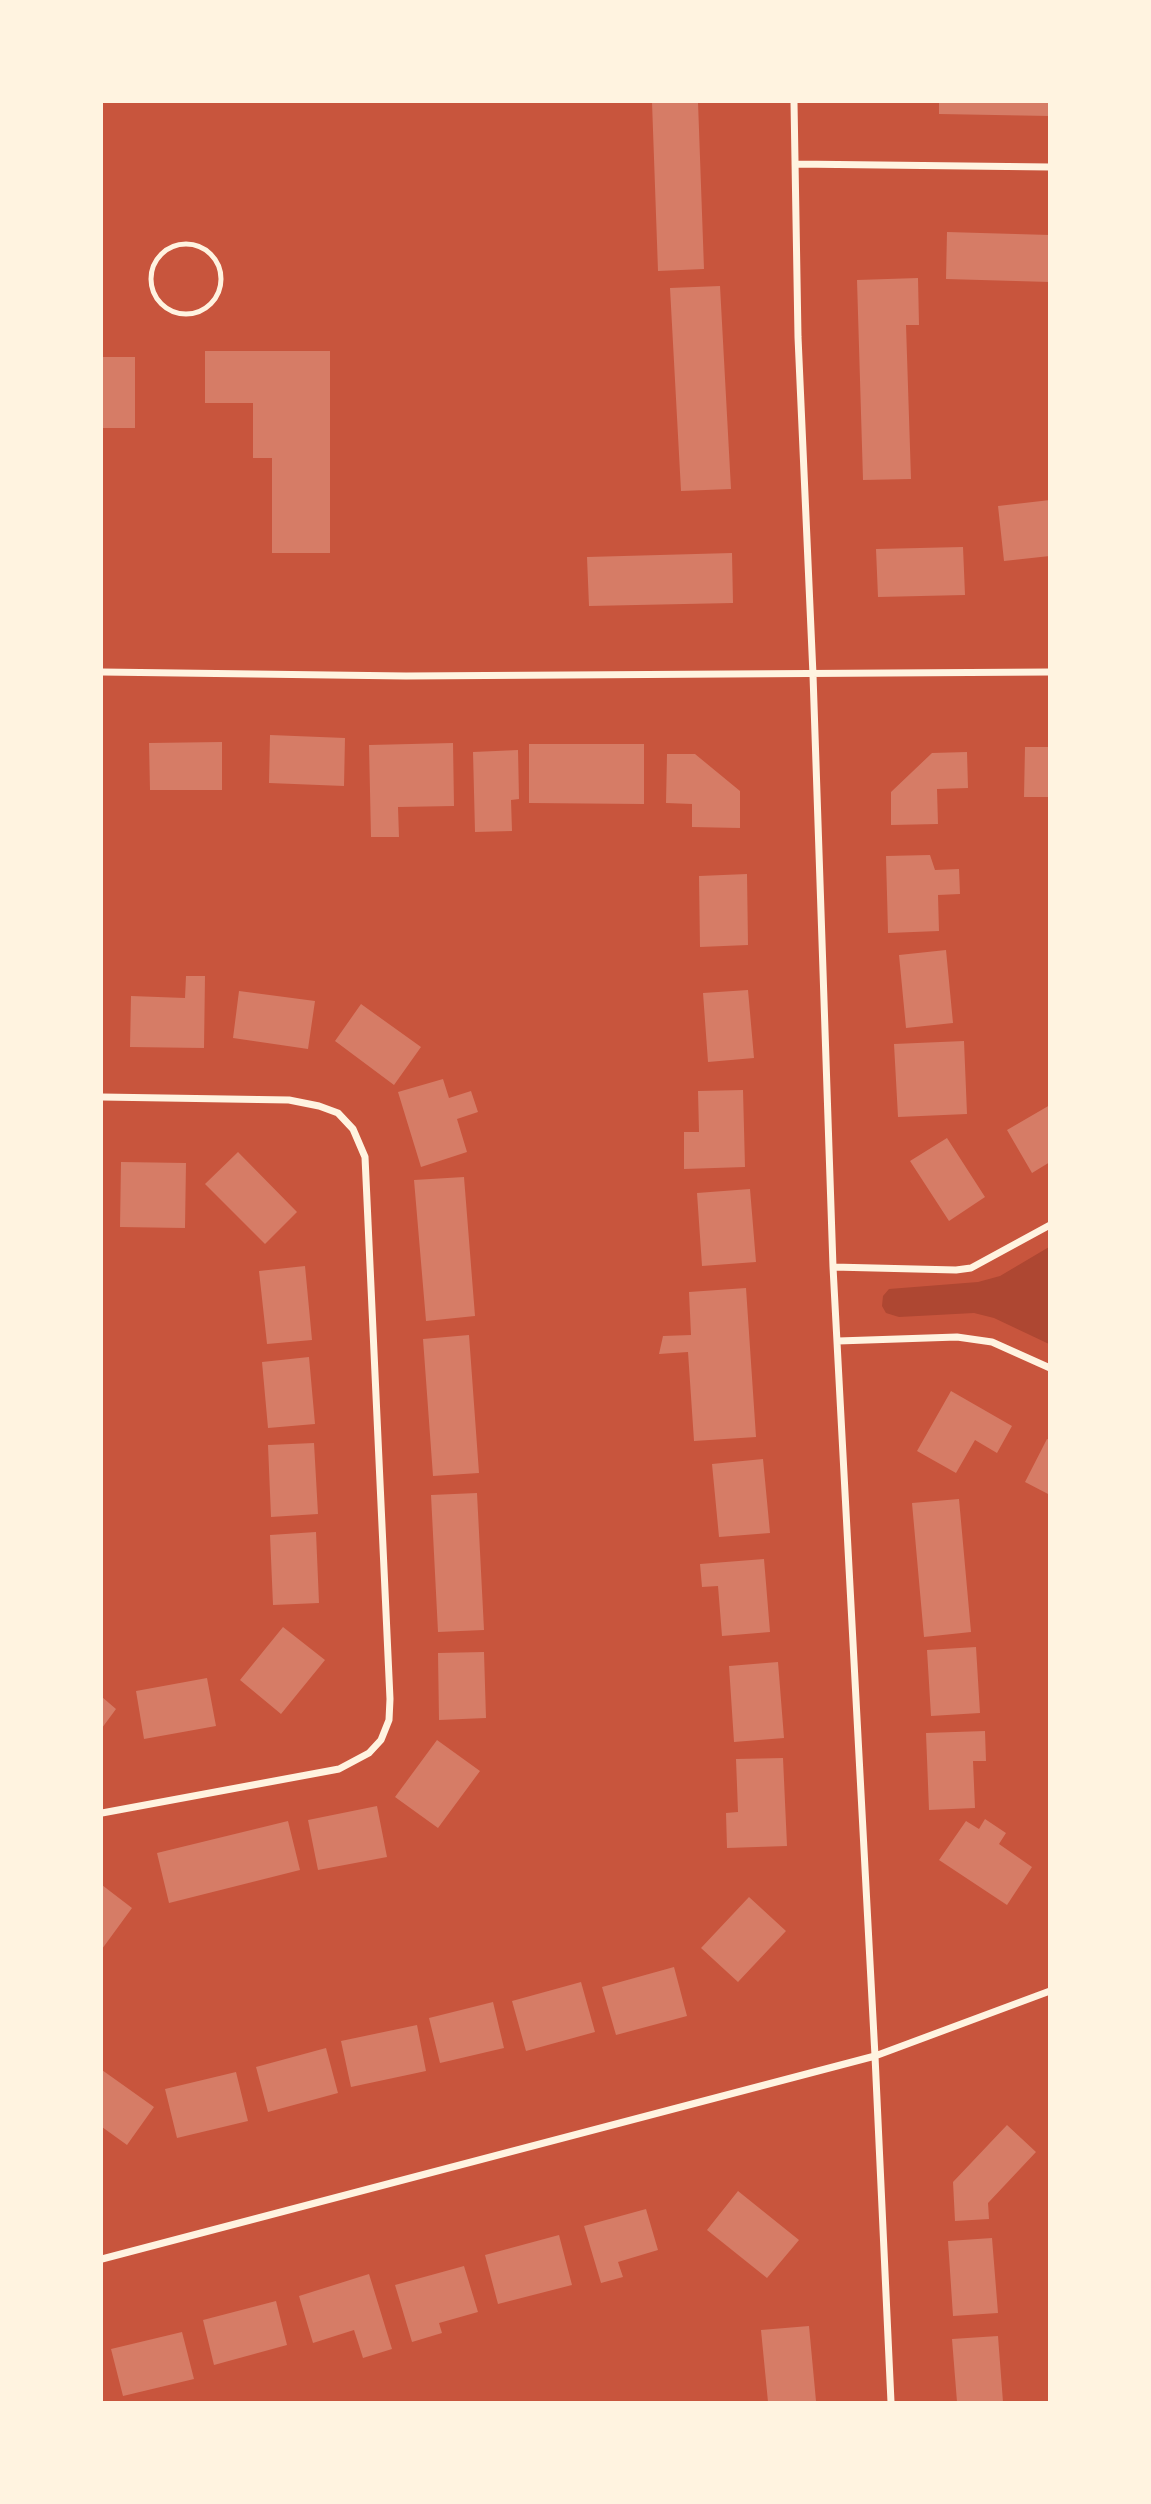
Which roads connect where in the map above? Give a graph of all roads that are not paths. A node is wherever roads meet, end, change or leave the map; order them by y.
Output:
1 (794, 102) edge
2 (795, 164) junction
3 (1049, 167) edge
4 (218, 294) joint
5 (1049, 671) edge
6 (102, 672) edge
7 (813, 675) junction
8 (102, 1097) edge
9 (1049, 1225) edge
10 (833, 1267) junction
11 (838, 1341) junction
12 (1049, 1368) edge
13 (102, 1813) edge
14 (1049, 1991) edge
15 (876, 2056) junction
16 (102, 2259) edge
17 (891, 2403) edge

1 - 2 street
2 - 3 street
2 - 7 street
4 - 4 lane
5 - 7 street
6 - 7 street
7 - 10 street
8 - 13 street
9 - 10 street
10 - 11 street
11 - 12 street
11 - 15 street
14 - 15 street
15 - 16 street
15 - 17 street

